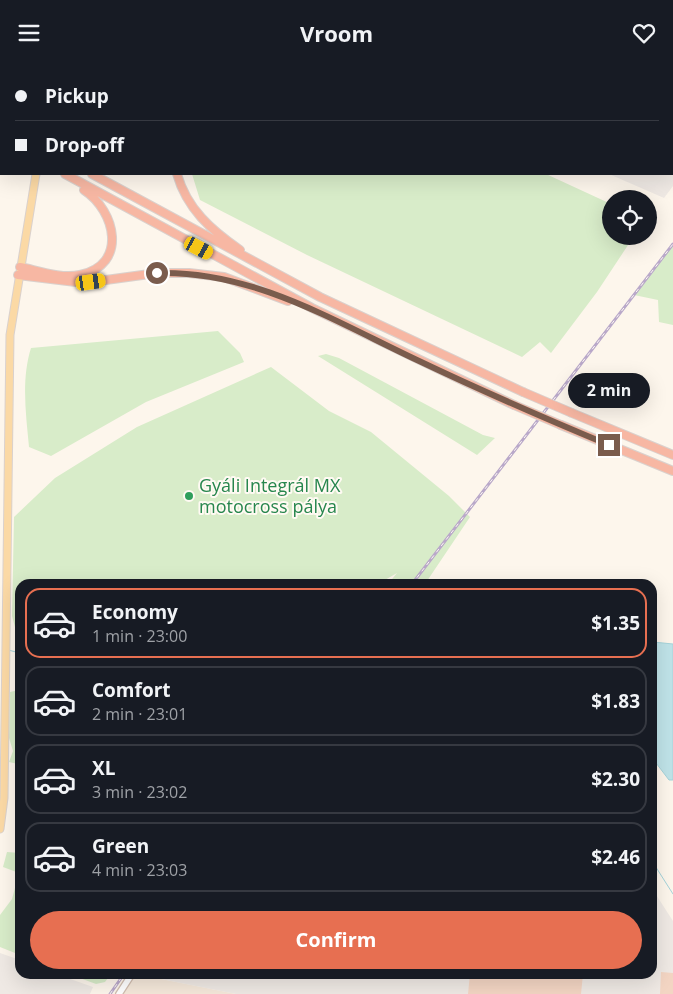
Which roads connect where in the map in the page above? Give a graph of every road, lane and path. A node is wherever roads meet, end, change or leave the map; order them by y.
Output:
1 (36, 175) edge
2 (67, 175) edge
3 (68, 175) edge
4 (94, 175) edge
5 (177, 175) edge
6 (19, 271) junction
7 (283, 278) junction
8 (312, 308) junction
9 (673, 455) edge
10 (673, 471) edge
11 (3, 669) edge
12 (0, 829) edge
13 (129, 979) edge
14 (119, 994) edge

1 - 6 main road
2 - 6 highway
3 - 8 highway
4 - 7 highway
5 - 7 highway
6 - 8 highway
6 - 11 main road
7 - 9 highway, bridge
8 - 10 highway, bridge
11 - 12 main road
13 - 14 street

